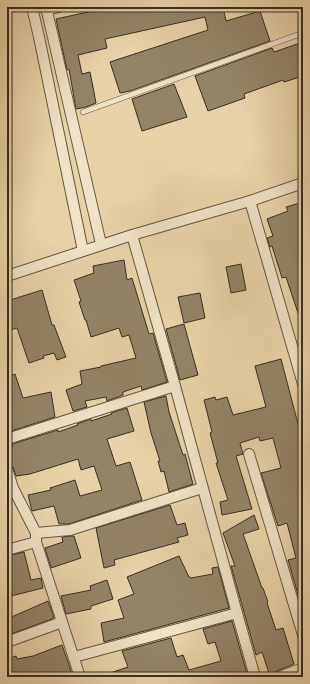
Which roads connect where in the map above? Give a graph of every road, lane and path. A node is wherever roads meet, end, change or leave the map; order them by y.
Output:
1 (32, 7) edge
2 (59, 7) edge
3 (46, 8) edge
4 (303, 33) edge
5 (83, 112) dead end
6 (303, 183) edge
7 (250, 201) junction
8 (132, 235) junction
9 (101, 244) junction
10 (83, 251) junction
11 (7, 276) edge
12 (303, 384) edge
13 (175, 386) junction
14 (7, 439) edge
15 (249, 454) dead end
16 (7, 469) edge
17 (202, 488) junction
18 (36, 538) junction
19 (7, 550) edge
20 (237, 613) junction
21 (62, 622) junction
22 (303, 635) edge
23 (7, 642) edge
24 (74, 657) junction
25 (303, 668) edge
26 (80, 677) edge
27 (255, 677) edge
28 (279, 677) edge

1 - 10 street
2 - 3 street
3 - 9 street
4 - 5 lane
6 - 7 street
7 - 8 street
7 - 12 street
8 - 9 street
8 - 13 street
9 - 10 street
10 - 11 street
13 - 14 street
13 - 17 street
15 - 22 street
16 - 18 street
17 - 18 street
17 - 20 street
18 - 19 street
18 - 21 street
20 - 24 street
20 - 27 street
21 - 23 street
21 - 24 street
24 - 26 street
25 - 28 street

